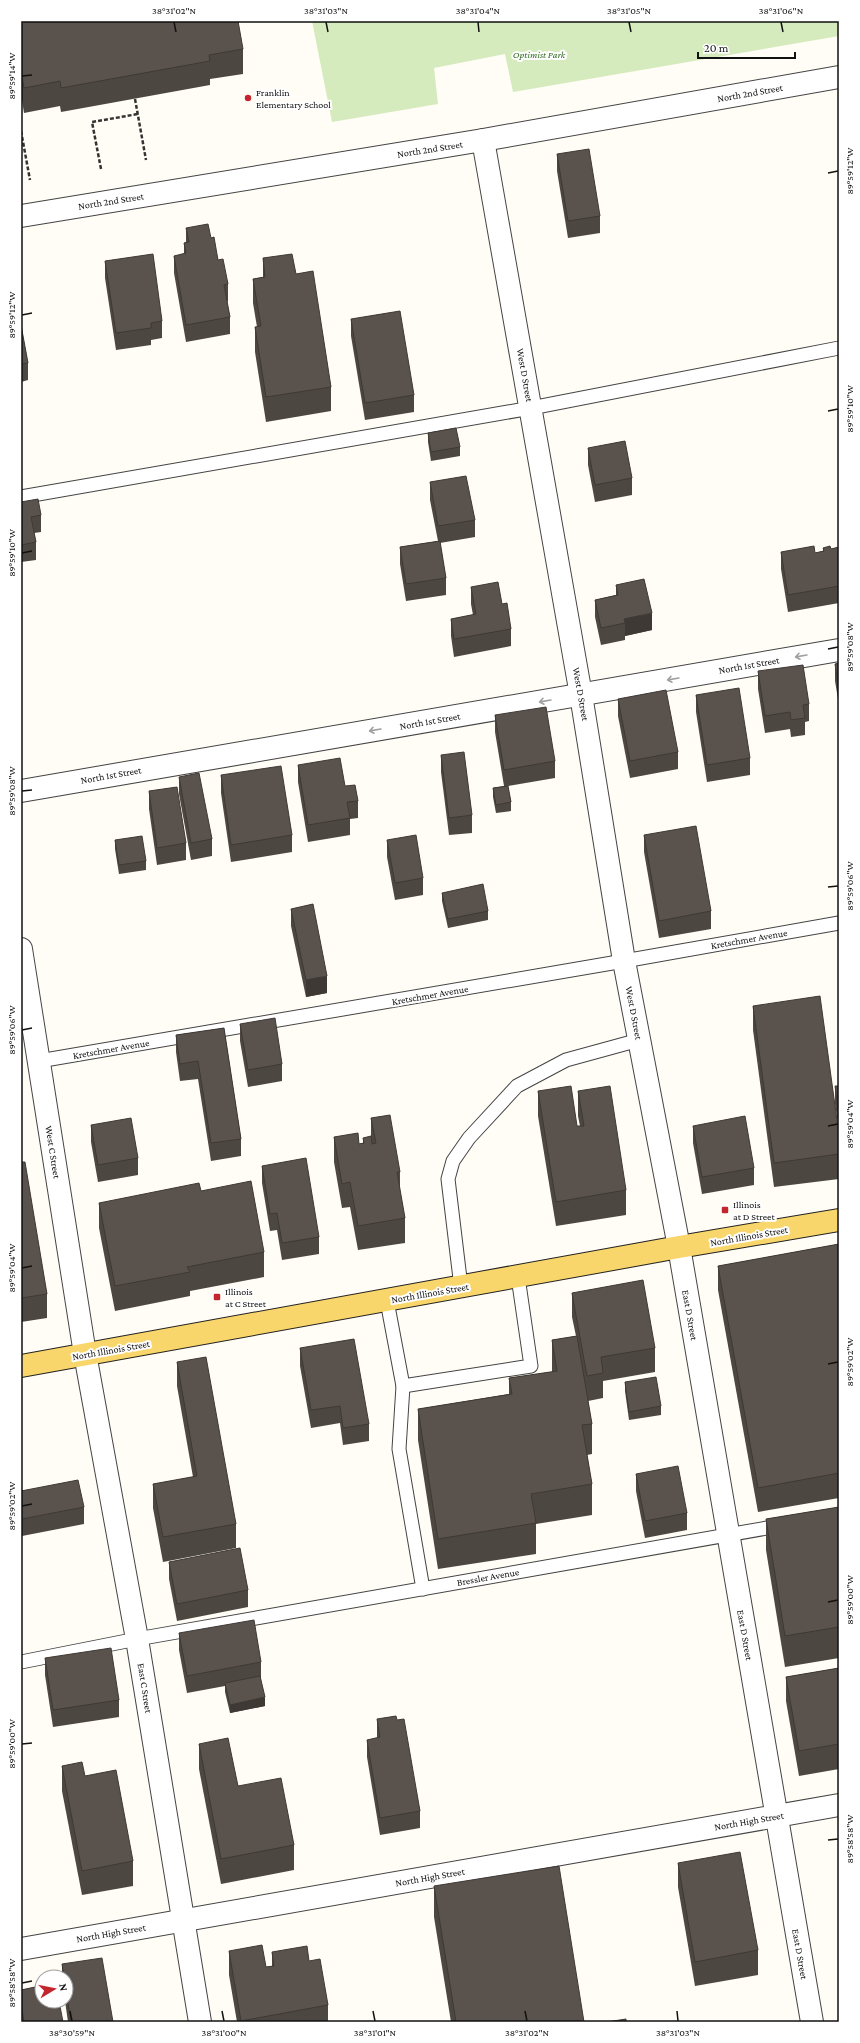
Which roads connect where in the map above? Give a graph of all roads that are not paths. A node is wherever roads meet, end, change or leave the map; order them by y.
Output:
1 (839, 77) edge
2 (483, 140) junction
3 (21, 216) edge
4 (839, 348) edge
5 (530, 408) junction
6 (21, 497) edge
7 (839, 650) edge
8 (581, 695) junction
9 (21, 790) edge
10 (839, 923) edge
11 (21, 949) edge
12 (624, 962) junction
13 (639, 1040) junction
14 (30, 1063) edge
15 (839, 1220) edge
16 (678, 1247) junction
17 (518, 1277) junction
18 (460, 1287) junction
19 (387, 1300) junction
20 (85, 1354) junction
21 (21, 1366) edge
22 (403, 1386) junction
23 (795, 1523) edge
24 (728, 1535) junction
25 (423, 1589) junction
26 (137, 1639) junction
27 (21, 1662) edge
28 (839, 1805) edge
29 (776, 1816) junction
30 (182, 1920) junction
31 (21, 1949) edge
32 (200, 2022) edge
33 (812, 2022) edge

1 - 2 street, North 2nd Street
2 - 3 street, North 2nd Street
2 - 5 street, West D Street
4 - 5 lane
5 - 6 lane
5 - 8 street, West D Street
7 -> 8 street, North 1st Street
8 -> 9 street, North 1st Street
8 - 12 street, West D Street
10 - 12 lane, Kretschmer Avenue
11 - 14 street, West C Street
12 - 13 street, West D Street
12 - 14 lane, Kretschmer Avenue
13 - 16 street, West D Street
13 - 18 lane
14 - 20 street, West C Street
15 - 16 main road, North Illinois Street
16 - 17 main road, North Illinois Street
16 - 24 street, East D Street
17 - 18 main road, North Illinois Street
17 - 22 lane
18 - 19 main road, North Illinois Street
19 - 20 main road, North Illinois Street
19 - 22 lane
20 - 21 main road, North Illinois Street
20 - 26 street, East C Street
22 - 25 lane
23 - 24 lane, Bressler Avenue
24 - 25 lane, Bressler Avenue
24 - 29 street, East D Street
25 - 26 lane, Bressler Avenue
26 - 27 lane, Bressler Avenue
26 - 30 street, East C Street
28 - 29 street, North High Street
29 - 30 street, North High Street
29 - 33 street, East D Street
30 - 31 street, North High Street
30 - 32 street, East C Street

